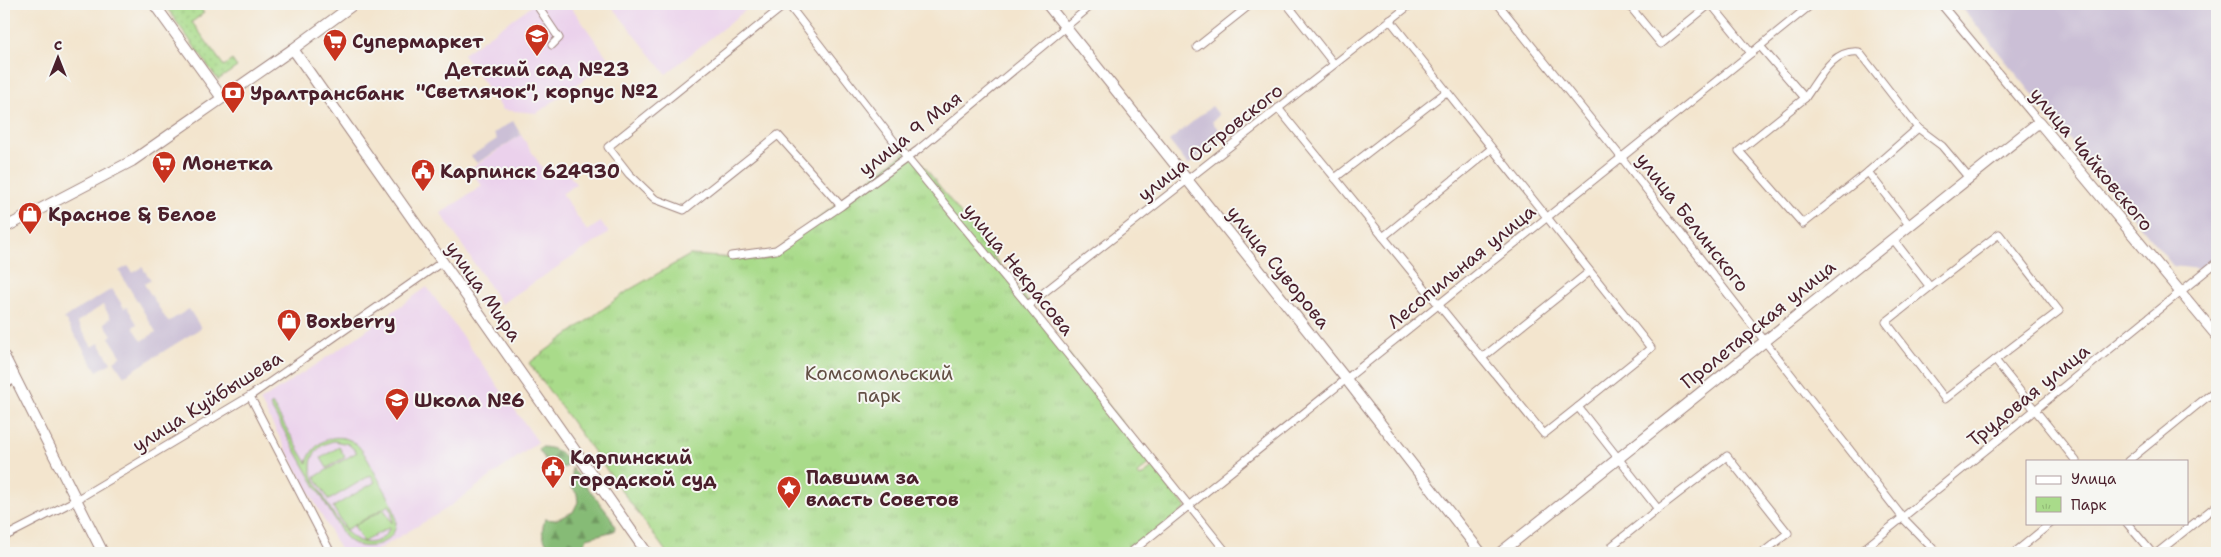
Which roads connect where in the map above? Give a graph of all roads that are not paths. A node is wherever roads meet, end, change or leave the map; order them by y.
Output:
1 (154, 4) edge
2 (354, 4) edge
3 (536, 4) edge
4 (787, 4) edge
5 (1047, 4) edge
6 (1093, 4) edge
7 (1251, 4) edge
8 (1287, 4) edge
9 (1411, 4) edge
10 (1498, 4) edge
11 (1628, 4) edge
12 (1710, 4) edge
13 (1812, 4) edge
14 (1941, 4) edge
15 (1390, 20) junction
16 (1065, 26) junction
17 (552, 44) dead end
18 (1760, 46) junction
19 (1197, 47) dead end
20 (293, 49) junction
21 (1751, 53) junction
22 (1334, 64) junction
23 (1446, 92) junction
24 (222, 98) junction
25 (1804, 98) junction
26 (1278, 108) junction
27 (2039, 122) junction
28 (1918, 128) junction
29 (1492, 149) junction
30 (1621, 157) junction
31 (908, 158) junction
32 (1868, 172) junction
33 (1335, 178) junction
34 (1969, 178) junction
35 (1186, 180) junction
36 (841, 206) junction
37 (1546, 218) junction
38 (1910, 226) junction
39 (4, 228) edge
40 (1384, 237) junction
41 (1893, 239) junction
42 (731, 256) dead end
43 (442, 262) junction
44 (2217, 262) edge
45 (1589, 272) junction
46 (1930, 287) junction
47 (2180, 292) junction
48 (1439, 304) junction
49 (1028, 305) junction
50 (2217, 336) edge
51 (1765, 341) junction
52 (4, 356) edge
53 (1482, 358) junction
54 (1995, 360) junction
55 (15, 379) junction
56 (1346, 379) junction
57 (4, 385) edge
58 (2217, 389) edge
59 (250, 396) junction
60 (1578, 407) junction
61 (2035, 411) junction
62 (1619, 458) junction
63 (2075, 460) edge
64 (2129, 460) edge
65 (76, 500) junction
66 (2217, 504) edge
67 (1189, 505) junction
68 (1658, 509) junction
69 (1903, 518) junction
70 (2050, 524) edge
71 (2129, 524) edge
72 (4, 537) edge
73 (103, 553) edge
74 (330, 553) edge
75 (647, 553) edge
76 (1130, 553) edge
77 (1227, 553) edge
78 (1481, 553) edge
79 (1500, 553) edge
80 (1619, 553) edge
81 (1762, 553) edge
82 (1859, 553) edge
83 (1937, 553) edge
84 (2014, 553) edge
85 (2152, 553) edge
86 (2157, 553) edge

1 - 24 main road
2 - 20 main road
3 - 17 street
4 - 31 street, улица Некрасова
4 - 36 street
5 - 16 main road, улица Суворова
6 - 16 street, улица 9 Мая
7 - 19 street
8 - 22 street
9 - 15 street, улица Островского
10 - 30 street, улица Белинского
11 - 12 street
12 - 21 street
13 - 18 street, Лесопильная улица
14 - 27 street, улица Чайковского
15 - 22 street, улица Островского
15 - 23 street
16 - 31 street, улица 9 Мая
16 - 35 main road, улица Суворова
18 - 21 street, Лесопильная улица
18 - 25 street
20 - 24 main road
20 - 43 main road, улица Мира
21 - 30 street, Лесопильная улица
22 - 26 street, улица Островского
23 - 29 street
23 - 33 street
24 - 39 main road
25 - 28 street
25 - 32 street
26 - 33 street
26 - 35 street, улица Островского
27 - 34 main road, Пролетарская улица
27 - 47 main road, улица Чайковского
28 - 32 street
28 - 34 street
29 - 37 street
29 - 40 street
30 - 37 street, Лесопильная улица
30 - 51 street, улица Белинского
31 - 36 street, улица 9 Мая
31 - 49 street, улица Некрасова
32 - 38 street
33 - 40 street
34 - 38 main road, Пролетарская улица
35 - 49 street, улица Островского
35 - 56 main road, улица Суворова
36 - 42 street, улица 9 Мая
37 - 45 street
37 - 48 street, Лесопильная улица
38 - 41 main road, Пролетарская улица
40 - 48 street
41 - 46 street
41 - 51 main road, Пролетарская улица
43 - 59 street, улица Куйбышева
43 - 75 main road, улица Мира
44 - 47 street, Трудовая улица
45 - 53 street
45 - 60 street
46 - 54 street
46 - 54 street
47 - 50 main road, улица Чайковского
47 - 61 street, Трудовая улица
48 - 53 street
48 - 56 street, Лесопильная улица
49 - 67 street, улица Некрасова
51 - 62 main road, Пролетарская улица
51 - 69 street, улица Белинского
52 - 55 main road
53 - 60 street
54 - 61 street
55 - 57 street
55 - 65 main road
56 - 67 street, Лесопильная улица
56 - 78 main road, улица Суворова
58 - 64 street
59 - 65 street, улица Куйбышева
59 - 74 street
60 - 62 street
61 - 63 street
61 - 69 street, Трудовая улица
62 - 68 street
62 - 79 main road, Пролетарская улица
65 - 72 street, улица Куйбышева
65 - 73 main road
66 - 86 street
67 - 76 street, Лесопильная улица
67 - 77 street, улица Некрасова
68 - 80 street
68 - 81 street
69 - 82 street, Трудовая улица
69 - 83 street, улица Белинского
70 - 84 street
71 - 85 street

